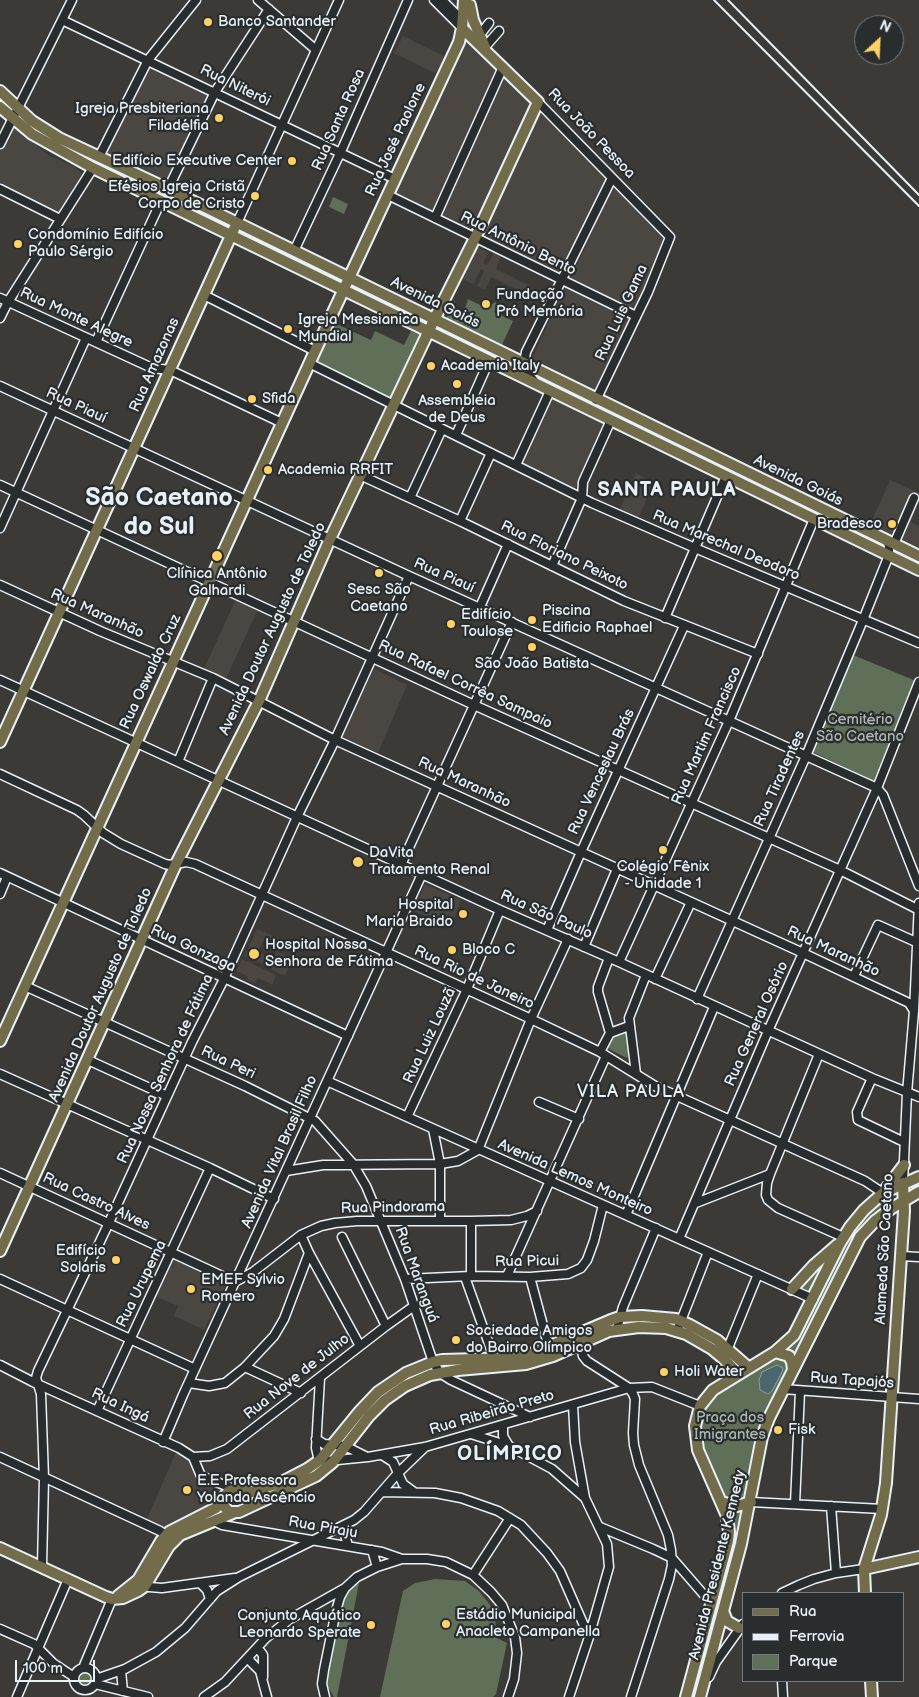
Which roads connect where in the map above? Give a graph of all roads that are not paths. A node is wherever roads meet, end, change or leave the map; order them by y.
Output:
1 (72, 0) edge
2 (196, 0) edge
3 (258, 0) edge
4 (339, 0) edge
5 (408, 0) edge
6 (435, 0) edge
7 (442, 0) edge
8 (469, 2) edge
9 (269, 9) junction
10 (62, 20) junction
11 (490, 23) dead end
12 (464, 26) junction
13 (499, 31) dead end
14 (479, 36) junction
15 (316, 50) junction
16 (487, 50) junction
17 (148, 60) junction
18 (503, 67) junction
19 (0, 91) edge
20 (215, 92) junction
21 (538, 102) junction
22 (0, 107) edge
23 (18, 108) junction
24 (13, 120) junction
25 (282, 124) junction
26 (0, 144) edge
27 (340, 153) junction
28 (99, 157) junction
29 (93, 168) junction
30 (612, 178) junction
31 (395, 179) junction
32 (0, 189) edge
33 (168, 189) junction
34 (388, 195) junction
35 (161, 201) junction
36 (435, 218) junction
37 (60, 219) junction
38 (236, 223) junction
39 (231, 235) junction
40 (670, 237) joint
41 (475, 238) junction
42 (294, 251) junction
43 (349, 278) junction
44 (562, 281) junction
45 (343, 290) junction
46 (204, 295) junction
47 (0, 298) edge
48 (8, 302) junction
49 (636, 316) junction
50 (0, 318) edge
51 (434, 320) junction
52 (429, 331) junction
53 (86, 338) junction
54 (96, 342) junction
55 (315, 351) junction
56 (489, 361) junction
57 (309, 363) junction
58 (524, 364) junction
59 (170, 370) junction
60 (537, 385) junction
61 (0, 386) edge
62 (550, 391) junction
63 (596, 400) junction
64 (394, 406) junction
65 (53, 410) junction
66 (611, 420) junction
67 (282, 423) junction
68 (442, 429) junction
69 (456, 435) junction
70 (134, 448) junction
71 (491, 453) junction
72 (516, 465) junction
73 (360, 475) junction
74 (726, 476) junction
75 (0, 486) edge
76 (16, 493) junction
77 (410, 498) junction
78 (582, 498) junction
79 (914, 498) dead end
80 (247, 501) junction
81 (814, 519) junction
82 (460, 521) junction
83 (0, 528) edge
84 (96, 530) junction
85 (330, 539) junction
86 (890, 542) junction
87 (508, 544) junction
88 (695, 548) junction
89 (888, 555) junction
90 (919, 556) edge
91 (552, 566) junction
92 (919, 570) edge
93 (409, 576) junction
94 (210, 583) junction
95 (0, 585) edge
96 (786, 587) junction
97 (480, 607) junction
98 (58, 612) junction
99 (665, 618) junction
100 (864, 620) junction
101 (293, 621) junction
102 (512, 622) junction
103 (684, 626) junction
104 (919, 643) edge
105 (758, 654) junction
106 (372, 657) junction
107 (173, 661) junction
108 (213, 678) junction
109 (0, 680) edge
110 (919, 682) edge
111 (656, 688) junction
112 (22, 691) junction
113 (259, 701) junction
114 (474, 705) junction
115 (729, 721) junction
116 (335, 740) junction
117 (0, 742) edge
118 (135, 742) junction
119 (806, 756) junction
120 (178, 762) junction
121 (619, 770) junction
122 (0, 774) edge
123 (218, 780) junction
124 (437, 786) junction
125 (877, 788) junction
126 (692, 803) junction
127 (297, 817) junction
128 (98, 828) junction
129 (768, 838) junction
130 (581, 852) junction
131 (176, 864) junction
132 (401, 864) junction
133 (617, 869) junction
134 (840, 870) junction
135 (422, 874) junction
136 (4, 875) edge
137 (655, 886) junction
138 (919, 886) edge
139 (0, 894) edge
140 (261, 895) junction
141 (691, 902) junction
142 (63, 903) junction
143 (919, 908) edge
144 (500, 910) junction
145 (732, 920) junction
146 (547, 930) junction
147 (568, 939) junction
148 (142, 940) junction
149 (916, 942) junction
150 (584, 947) junction
151 (386, 952) junction
152 (803, 953) junction
153 (609, 958) junction
154 (619, 962) junction
155 (646, 975) junction
156 (854, 976) junction
157 (224, 978) junction
158 (655, 979) junction
159 (25, 986) junction
160 (467, 990) junction
161 (697, 999) junction
162 (714, 1007) junction
163 (916, 1011) edge
164 (532, 1019) junction
165 (105, 1022) junction
166 (629, 1026) junction
167 (768, 1031) junction
168 (610, 1033) junction
169 (348, 1036) junction
170 (0, 1040) edge
171 (603, 1054) junction
172 (819, 1054) junction
173 (185, 1058) junction
174 (88, 1060) junction
175 (0, 1074) edge
176 (636, 1074) junction
177 (872, 1078) junction
178 (327, 1081) junction
179 (907, 1093) junction
180 (167, 1096) junction
181 (677, 1096) junction
182 (919, 1097) edge
183 (539, 1102) dead end
184 (68, 1104) junction
185 (311, 1118) junction
186 (407, 1118) junction
187 (579, 1120) junction
188 (730, 1120) junction
189 (433, 1129) junction
190 (146, 1141) junction
191 (904, 1142) junction
192 (783, 1144) junction
193 (478, 1150) junction
194 (353, 1164) junction
195 (440, 1164) junction
196 (904, 1165) junction
197 (210, 1168) junction
198 (286, 1171) junction
199 (0, 1173) edge
200 (770, 1174) junction
201 (919, 1177) edge
202 (550, 1182) junction
203 (903, 1183) junction
204 (29, 1186) junction
205 (919, 1192) edge
206 (882, 1193) junction
207 (274, 1199) junction
208 (904, 1200) junction
209 (696, 1203) junction
210 (603, 1205) junction
211 (537, 1211) junction
212 (626, 1215) junction
213 (381, 1221) junction
214 (440, 1221) junction
215 (471, 1221) junction
216 (108, 1224) junction
217 (656, 1228) junction
218 (301, 1235) junction
219 (342, 1237) dead end
220 (679, 1239) junction
221 (842, 1240) junction
222 (0, 1251) edge
223 (708, 1252) junction
224 (172, 1253) junction
225 (309, 1253) junction
226 (901, 1256) junction
227 (919, 1258) edge
228 (758, 1274) junction
229 (468, 1276) junction
230 (507, 1276) junction
231 (530, 1277) junction
232 (0, 1279) edge
233 (405, 1279) junction
234 (235, 1282) junction
235 (792, 1289) junction
236 (812, 1298) junction
237 (414, 1306) junction
238 (67, 1311) junction
239 (620, 1317) junction
240 (386, 1326) junction
241 (680, 1326) junction
242 (617, 1329) junction
243 (130, 1340) junction
244 (580, 1344) junction
245 (360, 1346) junction
246 (549, 1348) junction
247 (728, 1348) junction
248 (775, 1352) junction
249 (494, 1358) junction
250 (433, 1362) junction
251 (0, 1365) edge
252 (245, 1367) junction
253 (749, 1368) junction
254 (195, 1369) junction
255 (793, 1369) junction
256 (440, 1373) junction
257 (738, 1374) junction
258 (320, 1378) junction
259 (37, 1383) junction
260 (189, 1383) junction
261 (629, 1388) junction
262 (783, 1389) junction
263 (800, 1391) junction
264 (301, 1393) junction
265 (892, 1397) junction
266 (919, 1399) edge
267 (573, 1405) junction
268 (700, 1406) junction
269 (97, 1411) junction
270 (530, 1417) junction
271 (503, 1425) junction
272 (469, 1433) junction
273 (316, 1439) junction
274 (163, 1442) junction
275 (333, 1445) junction
276 (345, 1446) junction
277 (509, 1446) junction
278 (424, 1447) junction
279 (381, 1455) junction
280 (0, 1457) edge
281 (193, 1457) junction
282 (368, 1457) junction
283 (320, 1460) junction
284 (333, 1462) junction
285 (578, 1466) junction
286 (398, 1473) junction
287 (44, 1478) junction
288 (563, 1478) junction
289 (217, 1482) junction
290 (238, 1491) junction
291 (382, 1492) junction
292 (414, 1492) junction
293 (224, 1497) junction
294 (585, 1498) junction
295 (721, 1502) junction
296 (751, 1502) junction
297 (796, 1504) junction
298 (831, 1506) junction
299 (882, 1509) junction
300 (238, 1511) junction
301 (510, 1518) junction
302 (214, 1521) junction
303 (343, 1527) junction
304 (600, 1527) junction
305 (239, 1528) junction
306 (169, 1538) junction
307 (313, 1540) junction
308 (670, 1542) junction
309 (348, 1546) junction
310 (0, 1548) edge
311 (653, 1549) junction
312 (372, 1550) junction
313 (919, 1556) edge
314 (672, 1558) junction
315 (402, 1559) junction
316 (42, 1566) junction
317 (377, 1567) junction
318 (864, 1569) junction
319 (836, 1573) junction
320 (473, 1575) junction
321 (239, 1577) junction
322 (68, 1579) junction
323 (142, 1583) junction
324 (200, 1583) junction
325 (345, 1588) junction
326 (784, 1592) edge
327 (865, 1592) edge
328 (112, 1599) junction
329 (210, 1599) junction
330 (711, 1603) junction
331 (316, 1604) junction
332 (336, 1611) junction
333 (723, 1611) junction
334 (741, 1626) edge
335 (0, 1629) edge
336 (589, 1637) junction
337 (38, 1649) junction
338 (256, 1649) junction
339 (249, 1657) junction
340 (83, 1668) junction
341 (121, 1671) junction
342 (74, 1677) junction
343 (262, 1679) junction
344 (96, 1682) junction
345 (782, 1682) edge
346 (871, 1682) edge
347 (123, 1690) junction
348 (701, 1694) edge
349 (17, 1697) edge
350 (148, 1697) edge
351 (204, 1697) edge
352 (266, 1697) edge
353 (325, 1697) edge
354 (508, 1697) edge
355 (569, 1697) edge
356 (631, 1697) edge
357 (686, 1697) edge
358 (783, 1697) edge
359 (872, 1697) edge

1 - 10 street
2 - 17 street
3 - 9 street
4 - 15 street, Rua Amazonas
5 - 27 street, Rua Santa Rosa
6 - 12 street
7 - 12 street
8 - 12 main road, Rua José Paolone
8 - 14 main road
9 - 15 street
9 - 20 street
10 - 17 street, Rua Niterói
10 - 23 street
11 - 14 street
12 - 16 main road
12 - 31 main road, Rua José Paolone
13 - 16 street
14 - 16 main road
15 - 25 street, Rua Amazonas
16 - 18 main road, Rua João Pessoa
17 - 20 street, Rua Niterói
17 - 28 street
18 - 21 main road, Rua João Pessoa
18 - 36 street
19 - 23 main road, Avenida Goiás
20 - 25 street, Rua Niterói
20 - 33 street
21 - 30 street, Rua João Pessoa
21 - 41 main road, Avenida Doutor Augusto de Toledo
22 - 24 main road, Avenida Goiás
23 - 24 street
23 - 28 main road, Avenida Goiás
24 - 26 street
24 - 29 main road, Avenida Goiás
25 - 27 street, Rua Niterói
25 - 38 street, Rua Amazonas
27 - 31 street, Rua Niterói
27 - 42 street, Rua Santa Rosa
28 - 33 main road, Avenida Goiás
29 - 35 main road, Avenida Goiás
29 - 37 street
30 - 40 street, Rua João Pessoa
30 - 44 street
31 - 34 main road, Rua José Paolone
32 - 37 street
33 - 38 main road, Avenida Goiás
34 - 36 street, Rua Antônio Bento
34 - 43 main road, Rua José Paolone
35 - 39 main road, Avenida Goiás
35 - 54 street
36 - 41 street, Rua Antônio Bento
37 - 48 street
38 - 39 main road, Rua Amazonas
38 - 42 main road, Avenida Goiás
39 - 45 main road, Avenida Goiás
39 - 46 main road, Rua Amazonas
40 - 49 street, Rua Luis Gama
41 - 44 street, Rua Antônio Bento
41 - 51 main road, Avenida Doutor Augusto de Toledo
42 - 43 main road, Avenida Goiás
43 - 45 main road, Rua José Paolone
43 - 51 main road, Avenida Goiás
44 - 49 street, Rua Antônio Bento
44 - 58 street
45 - 52 main road, Avenida Goiás
45 - 55 main road, Rua Oswaldo Cruz
46 - 55 street
46 - 59 main road, Rua Amazonas
47 - 48 street, Rua Monte Alegre
48 - 50 street
48 - 53 street, Rua Monte Alegre
49 - 63 street, Rua Luis Gama
51 - 52 main road, Avenida Doutor Augusto de Toledo
51 - 58 main road, Avenida Goiás
52 - 56 main road, Avenida Goiás
52 - 64 main road, Avenida Doutor Augusto de Toledo
53 - 54 street, Rua Monte Alegre
53 - 65 street
54 - 59 street, Rua Monte Alegre
55 - 57 main road, Rua Oswaldo Cruz
56 - 60 main road, Avenida Goiás
56 - 69 street
57 - 64 street, Rua Marechal Deodoro
57 - 67 main road, Rua Oswaldo Cruz
58 - 60 street
58 - 63 main road, Avenida Goiás
59 - 67 street, Rua Monte Alegre
59 - 70 main road, Rua Amazonas
60 - 62 main road, Avenida Goiás
61 - 65 street, Rua Piauí
62 - 66 main road, Avenida Goiás
62 - 72 street
63 - 86 main road, Avenida Goiás
64 - 68 street, Rua Marechal Deodoro
64 - 73 main road, Avenida Doutor Augusto de Toledo
65 - 70 street, Rua Piauí
65 - 76 street
66 - 74 main road, Avenida Goiás
66 - 78 street
67 - 80 main road, Rua Oswaldo Cruz
68 - 69 street, Rua Marechal Deodoro
68 - 77 street
69 - 71 street, Rua Marechal Deodoro
70 - 80 street, Rua Piauí
70 - 84 main road, Rua Amazonas
71 - 72 street, Rua Marechal Deodoro
71 - 82 street
72 - 78 street, Rua Marechal Deodoro
73 - 77 street, Rua Floriano Peixoto
73 - 85 main road, Avenida Doutor Augusto de Toledo
74 - 81 main road, Avenida Goiás
74 - 88 street
75 - 76 street, Rua Rafael Corrêa Sampaio
76 - 83 street
76 - 84 street, Rua Rafael Corrêa Sampaio
77 - 82 street, Rua Floriano Peixoto
78 - 88 street, Rua Marechal Deodoro
78 - 91 street
79 - 86 street
80 - 85 street, Rua Piauí
80 - 94 main road, Rua Oswaldo Cruz
81 - 89 main road, Avenida Goiás
81 - 96 street, Rua Martim Francisco
82 - 87 street, Rua Floriano Peixoto
84 - 94 street, Rua Rafael Corrêa Sampaio
84 - 98 main road, Rua Amazonas
85 - 93 street, Rua Piauí
85 - 101 main road, Avenida Doutor Augusto de Toledo
86 - 89 street, Rua Tiradentes
86 - 90 main road, Avenida Goiás
87 - 91 street, Rua Floriano Peixoto
87 - 97 street
88 - 96 street, Rua Marechal Deodoro
88 - 99 street
89 - 92 main road, Avenida Goiás
89 - 100 street, Rua Tiradentes
91 - 99 street, Rua Floriano Peixoto
93 - 97 street, Rua Piauí
93 - 106 street, Rua Nossa Senhora de Fátima
94 - 101 street, Rua Rafael Corrêa Sampaio
94 - 107 main road, Rua Oswaldo Cruz
95 - 98 street, Rua Maranhão
96 - 100 street, Rua Marechal Deodoro
96 - 105 street, Rua Martim Francisco
97 - 102 street, Rua Piauí
98 - 107 street, Rua Maranhão
98 - 112 main road, Rua Amazonas
99 - 103 street, Rua Floriano Peixoto
100 - 104 street, Rua Marechal Deodoro
100 - 119 street, Rua Tiradentes
101 - 106 street, Rua Rafael Corrêa Sampaio
101 - 113 main road, Avenida Doutor Augusto de Toledo
102 - 111 street, Rua Piauí
102 - 114 street
103 - 105 street, Rua Floriano Peixoto
103 - 111 street, Rua Venceslau Brás
105 - 115 street, Rua Martim Francisco
106 - 114 street, Rua Rafael Corrêa Sampaio
106 - 116 street, Rua Nossa Senhora de Fátima
107 - 108 street, Rua Maranhão
107 - 118 main road, Rua Oswaldo Cruz
108 - 113 street, Rua Maranhão
108 - 120 street
109 - 112 street, Rua São Paulo
110 - 125 street, Rua General Osório
111 - 115 street, Rua Piauí
111 - 121 street, Rua Venceslau Brás
112 - 117 main road, Rua Amazonas
112 - 118 street, Rua São Paulo
113 - 116 street, Rua Maranhão
113 - 123 main road, Avenida Doutor Augusto de Toledo
114 - 121 street, Rua Rafael Corrêa Sampaio
114 - 124 street
115 - 119 street, Rua Piauí
115 - 126 street, Rua Martim Francisco
116 - 124 street, Rua Maranhão
116 - 127 street, Rua Nossa Senhora de Fátima
118 - 120 street, Rua São Paulo
118 - 128 main road, Rua Oswaldo Cruz
119 - 125 street, Rua Piauí
119 - 129 street, Rua Tiradentes
120 - 123 street, Rua São Paulo
121 - 126 street, Rua Rafael Corrêa Sampaio
121 - 130 street, Rua Venceslau Brás
122 - 128 street, Rua Rio de Janeiro
123 - 127 street, Rua São Paulo
123 - 131 main road, Avenida Doutor Augusto de Toledo
124 - 130 street, Rua Maranhão
124 - 132 street
125 - 134 street, Rua General Osório
125 - 138 street
126 - 129 street, Rua Rafael Corrêa Sampaio
126 - 137 street, Rua Martim Francisco
127 - 132 street, Rua São Paulo
127 - 140 street, Rua Nossa Senhora de Fátima
128 - 131 street, Rua Rio de Janeiro
128 - 142 main road, Rua Oswaldo Cruz
129 - 134 street, Rua Rafael Corrêa Sampaio
129 - 145 street, Rua Tiradentes
130 - 133 street, Rua Maranhão
130 - 146 street, Rua Venceslau Brás
131 - 140 street, Rua Rio de Janeiro
131 - 148 main road, Avenida Doutor Augusto de Toledo
132 - 135 street, Rua São Paulo
133 - 137 street, Rua Maranhão
133 - 150 street
134 - 143 street, Rua Rafael Corrêa Sampaio
134 - 152 street, Rua General Osório
135 - 144 street, Rua São Paulo
135 - 151 street, Avenida Vital Brasil Filho
136 - 139 street
136 - 142 street, Rua Gonzaga
137 - 141 street, Rua Maranhão
137 - 154 street, Rua Martim Francisco
140 - 151 street, Rua Rio de Janeiro
140 - 157 street, Rua Nossa Senhora de Fátima
141 - 145 street, Rua Maranhão
141 - 158 street
142 - 148 street, Rua Gonzaga
142 - 159 main road, Rua Oswaldo Cruz
143 - 149 street, Alameda São Caetano
144 - 146 street, Rua São Paulo
144 - 160 street, Rua Luiz Louzã
145 - 152 street, Rua Maranhão
145 - 161 street, Rua Tiradentes
146 - 147 street, Rua São Paulo
147 - 150 street, Rua São Paulo
147 - 164 street
148 - 157 street, Rua Gonzaga
148 - 165 main road, Avenida Doutor Augusto de Toledo
149 - 156 street
149 - 163 street, Alameda São Caetano
150 - 153 street, Rua São Paulo
151 - 160 street, Rua Rio de Janeiro
151 - 169 street, Avenida Vital Brasil Filho
152 - 156 street, Rua Maranhão
152 - 167 street, Rua General Osório
153 - 154 street, Rua São Paulo
153 - 168 street
154 - 155 street, Rua São Paulo
155 - 158 street, Rua São Paulo
155 - 166 street
156 - 163 street, Rua Maranhão
157 - 169 street, Rua Gonzaga
157 - 173 street, Rua Nossa Senhora de Fátima
158 - 161 street, Rua São Paulo
159 - 165 street, Rua Peri
159 - 170 main road, Rua Oswaldo Cruz
160 - 164 street, Rua Rio de Janeiro
160 - 186 street, Rua Luiz Louzã
161 - 162 street, Rua São Paulo
162 - 167 street, Rua São Paulo
162 - 181 street
163 - 179 street, Alameda São Caetano
164 - 171 street, Rua Rio de Janeiro
164 - 193 street
165 - 173 street, Rua Peri
165 - 174 main road, Avenida Doutor Augusto de Toledo
166 - 168 street
166 - 176 street
167 - 172 street, Rua São Paulo
167 - 188 street, Rua General Osório
168 - 171 street
169 - 178 street, Avenida Vital Brasil Filho
171 - 176 street, Rua Rio de Janeiro
171 - 187 street
172 - 177 street, Rua São Paulo
172 - 192 street
173 - 180 street, Rua Nossa Senhora de Fátima
173 - 185 street, Rua Peri
174 - 180 street
174 - 184 main road, Avenida Doutor Augusto de Toledo
175 - 184 street
176 - 181 street, Rua Rio de Janeiro
177 - 179 street, Rua São Paulo
177 - 191 street
178 - 185 street, Avenida Vital Brasil Filho
178 - 186 street, Avenida Lemos Monteiro
179 - 182 street, Rua São Paulo
179 - 191 street, Alameda São Caetano
180 - 190 street, Rua Nossa Senhora de Fátima
181 - 188 street, Rua Rio de Janeiro
181 - 212 street
183 - 187 street
184 - 190 street
184 - 204 main road, Avenida Doutor Augusto de Toledo
185 - 194 street, Rua Maranguá
185 - 198 street, Avenida Vital Brasil Filho
186 - 189 street, Avenida Lemos Monteiro
187 - 202 street
188 - 192 street, Rua Rio de Janeiro
188 - 209 street, Rua General Osório
189 - 193 street, Avenida Lemos Monteiro
189 - 195 street
190 - 197 street
190 - 216 street, Rua Nossa Senhora de Fátima
191 - 196 street, Alameda São Caetano
192 - 200 street
192 - 206 street, Rua Rio de Janeiro
193 - 195 street
193 - 202 street, Avenida Lemos Monteiro
194 - 195 street
194 - 198 street
194 - 213 street, Rua Maranguá
195 - 214 street
196 - 203 street, Alameda São Caetano
196 - 206 main road
197 - 207 street
197 - 224 street, Rua Urupema
198 - 207 street, Avenida Vital Brasil Filho
199 - 204 street, Rua Castro Alves
200 - 209 street
200 - 221 street
201 - 203 main road
202 - 210 street, Avenida Lemos Monteiro
202 - 211 street
203 - 206 main road
203 - 208 main road, Alameda São Caetano
204 - 216 street, Rua Castro Alves
204 - 222 main road, Avenida Doutor Augusto de Toledo
205 - 208 main road, Avenida Presidente Kennedy
206 - 221 main road
207 - 234 street, Avenida Vital Brasil Filho
208 - 226 main road, Alameda São Caetano
208 - 255 main road, Avenida Presidente Kennedy
209 - 220 street, Rua General Osório
210 - 212 street, Avenida Lemos Monteiro
210 - 231 street, Rua Picui
211 - 215 street, Rua Pindorama
211 - 230 street
212 - 217 street, Avenida Lemos Monteiro
213 - 214 street, Rua Pindorama
213 - 218 street, Rua Pindorama
213 - 233 street, Rua Maranguá
214 - 215 street, Rua Pindorama
215 - 229 street
216 - 224 street, Rua Castro Alves
216 - 238 street, Rua Nossa Senhora de Fátima
217 - 220 street, Avenida Lemos Monteiro
217 - 239 street
218 - 225 street
218 - 234 street, Rua Pindorama
219 - 240 street
220 - 223 street, Avenida Lemos Monteiro
221 - 235 main road
221 - 236 main road
223 - 228 street, Avenida Lemos Monteiro
223 - 241 street
224 - 234 street, Rua Castro Alves
224 - 243 street, Rua Urupema
225 - 245 street
225 - 252 street
226 - 227 street
226 - 265 main road, Alameda São Caetano
228 - 235 street, Avenida Lemos Monteiro
228 - 247 street
229 - 230 street, Rua Picui
229 - 233 street, Rua Picui
229 - 249 street
230 - 231 street, Rua Picui
231 - 246 street
232 - 238 street
233 - 237 street, Rua Maranguá
234 - 254 street, Avenida Vital Brasil Filho
235 - 236 street, Avenida Lemos Monteiro
236 - 248 main road
237 - 240 street, Rua Nove de Julho
237 - 250 street, Rua Maranguá
238 - 243 street
238 - 259 street, Rua Nossa Senhora de Fátima
239 - 241 main road
239 - 242 street
239 - 246 main road
240 - 245 street, Rua Nove de Julho
241 - 242 main road
241 - 247 main road
241 - 257 main road
242 - 244 main road
243 - 254 street
243 - 269 street, Rua Urupema
244 - 256 main road
244 - 261 street
245 - 258 street, Rua Nove de Julho
246 - 249 main road
247 - 253 main road
248 - 253 main road
248 - 255 main road
249 - 250 main road
250 - 256 street, Rua Maranguá
250 - 275 main road
251 - 259 street, Rua Ingá
252 - 260 street
252 - 264 street
253 - 257 main road
254 - 260 street, Avenida Vital Brasil Filho
255 - 262 main road, Avenida Presidente Kennedy
256 - 270 street
256 - 276 main road
257 - 268 main road
258 - 264 street, Rua Nove de Julho
258 - 273 street
259 - 269 street, Rua Ingá
259 - 287 street
260 - 274 street, Avenida Vital Brasil Filho
261 - 267 street, Rua Ribeirão Preto
261 - 268 street, Rua Ribeirão Preto
261 - 308 street
262 - 263 street, Rua Tapajós
262 - 296 main road, Avenida Presidente Kennedy
263 - 265 street, Rua Tapajós
263 - 297 street
264 - 281 street, Rua Nove de Julho
265 - 266 street, Rua Tapajós
265 - 299 main road, Alameda São Caetano
267 - 270 street, Rua Ribeirão Preto
267 - 285 street
268 - 295 main road, Avenida Presidente Kennedy
269 - 274 street, Rua Ingá
270 - 271 street, Rua Ribeirão Preto
271 - 272 street, Rua Ribeirão Preto
271 - 277 street
272 - 277 street
272 - 278 street, Rua Ribeirão Preto
273 - 275 street
273 - 283 street
274 - 281 street, Rua Ingá
275 - 276 street
275 - 283 main road
276 - 282 street
276 - 284 main road
277 - 288 street
278 - 279 street
278 - 286 street, Rua Ribeirão Preto
279 - 282 street
279 - 286 street
280 - 287 street
281 - 289 street
282 - 284 street
283 - 284 street
283 - 290 main road
284 - 300 main road
285 - 288 street
285 - 294 street
286 - 291 street, Rua Ribeirão Preto
286 - 292 street
287 - 306 street
287 - 316 street
288 - 294 street
289 - 290 street
289 - 293 street
290 - 293 main road
290 - 300 main road
291 - 292 street
291 - 303 street, Rua Ribeirão Preto
292 - 301 street
293 - 300 main road
293 - 306 main road
294 - 304 street
295 - 296 main road
295 - 330 main road, Avenida Presidente Kennedy
296 - 297 street
296 - 333 main road, Avenida Presidente Kennedy
297 - 298 street
298 - 299 street
298 - 319 street
299 - 318 main road, Alameda São Caetano
300 - 302 main road
300 - 305 street
301 - 320 street
301 - 336 street
302 - 305 street, Rua Piraju
302 - 306 main road
303 - 307 street, Rua Ribeirão Preto
303 - 309 street
304 - 311 street
304 - 336 street
305 - 307 street, Rua Piraju
306 - 323 main road
307 - 309 street, Rua Piraju
307 - 321 street, Rua Ribeirão Preto
308 - 311 street
308 - 314 street
309 - 312 street, Rua Piraju
310 - 316 main road
311 - 314 street
312 - 315 street, Rua Piraju
312 - 317 street
313 - 318 main road
314 - 330 street
314 - 356 street
315 - 317 street
315 - 320 street
316 - 322 main road
317 - 325 street
318 - 319 street
318 - 327 main road, Alameda São Caetano
319 - 326 street
320 - 354 street
321 - 324 street
321 - 329 street, Rua Ribeirão Preto
322 - 328 main road
322 - 337 street
323 - 324 street
323 - 328 main road
324 - 329 street
325 - 331 street
325 - 332 street
328 - 340 street
329 - 341 street, Rua Ribeirão Preto
330 - 357 main road, Avenida Presidente Kennedy
331 - 332 street
331 - 338 street
332 - 353 street
333 - 334 main road
333 - 348 main road, Avenida Presidente Kennedy
334 - 348 street
335 - 337 street
336 - 355 street
337 - 342 street
337 - 349 street
338 - 339 street
338 - 343 street
339 - 343 street
339 - 351 street
340 - 342 street
340 - 344 street
341 - 344 street, Rua Ribeirão Preto
341 - 347 street
342 - 344 street
343 - 352 street
344 - 347 street
345 - 358 street
346 - 359 main road
347 - 350 street

